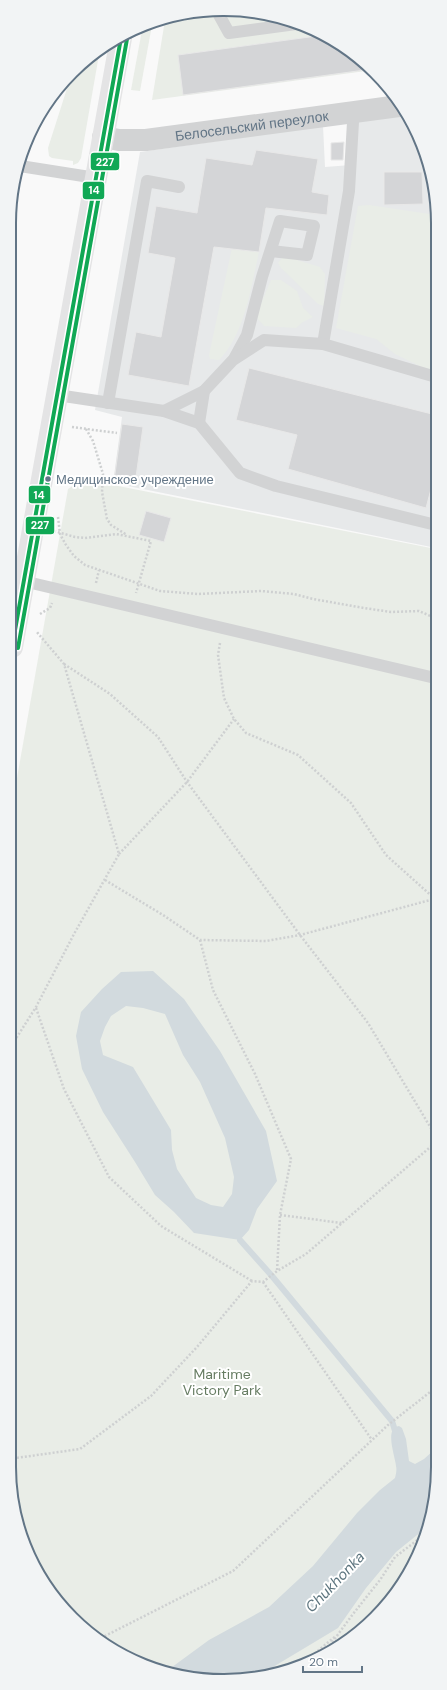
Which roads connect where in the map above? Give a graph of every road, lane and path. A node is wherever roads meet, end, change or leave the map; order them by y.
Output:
1 (220, 16) edge
2 (285, 25) edge
3 (120, 44) edge
4 (395, 107) edge
5 (352, 112) junction
6 (103, 137) junction
7 (24, 167) edge
8 (96, 178) junction
9 (179, 187) dead end
10 (271, 251) dead end
11 (247, 335) junction
12 (264, 340) junction
13 (323, 344) junction
14 (233, 360) junction
15 (431, 376) edge
16 (204, 391) junction
17 (57, 395) junction
18 (108, 403) junction
19 (164, 411) junction
20 (199, 423) junction
21 (71, 426) dead end
22 (86, 429) junction
23 (117, 433) dead end
24 (57, 514) dead end
25 (431, 524) edge
26 (51, 530) dead end
27 (60, 533) junction
28 (129, 536) junction
29 (18, 580) edge
30 (139, 583) junction
31 (59, 590) junction
32 (16, 602) edge
33 (132, 607) junction
34 (431, 616) edge
35 (36, 617) dead end
36 (32, 627) dead end
37 (222, 628) junction
38 (64, 664) junction
39 (431, 677) edge
40 (234, 719) junction
41 (187, 782) junction
42 (119, 854) junction
43 (105, 880) junction
44 (431, 895) edge
45 (431, 900) edge
46 (300, 934) junction
47 (200, 940) junction
48 (36, 1007) junction
49 (16, 1039) edge
50 (431, 1128) edge
51 (431, 1146) edge
52 (280, 1215) junction
53 (342, 1223) junction
54 (277, 1270) junction
55 (252, 1281) junction
56 (263, 1282) junction
57 (431, 1391) edge
58 (372, 1440) junction
59 (16, 1458) edge
60 (417, 1540) edge
61 (339, 1633) junction
62 (104, 1636) edge
63 (331, 1644) edge
64 (315, 1653) edge

1 - 2 lane
3 - 6 street
4 - 5 street, Белосельский переулок
5 - 6 street, Белосельский переулок
5 - 13 lane
6 - 8 street
7 - 8 lane
8 - 17 street
9 - 18 lane
10 - 11 lane
11 - 12 lane
11 - 14 lane
12 - 13 lane
12 - 14 lane
13 - 15 lane
14 - 16 lane
16 - 19 lane
16 - 20 lane
17 - 18 lane
17 - 29 street
18 - 19 lane
19 - 20 lane
20 - 25 lane
21 - 22 path
22 - 23 path
22 - 28 path
24 - 27 path
26 - 27 path
27 - 28 path
27 - 30 path
28 - 30 path
29 - 31 lane
29 - 32 street
30 - 33 path
30 - 34 path
31 - 33 lane
31 - 35 path
33 - 37 lane
36 - 38 path
37 - 39 lane
37 - 40 path
38 - 41 path
38 - 42 path
40 - 41 path
40 - 44 path
41 - 42 path
41 - 46 path
42 - 43 path
43 - 47 path
43 - 48 path
45 - 46 path
46 - 47 path
46 - 50 path
47 - 52 path
48 - 49 path
48 - 55 path
51 - 53 path
52 - 53 path
52 - 54 path
53 - 54 path
54 - 56 path
55 - 56 path
55 - 59 path
56 - 58 path
57 - 58 path
58 - 62 path
60 - 61 path
61 - 63 path
61 - 64 path

